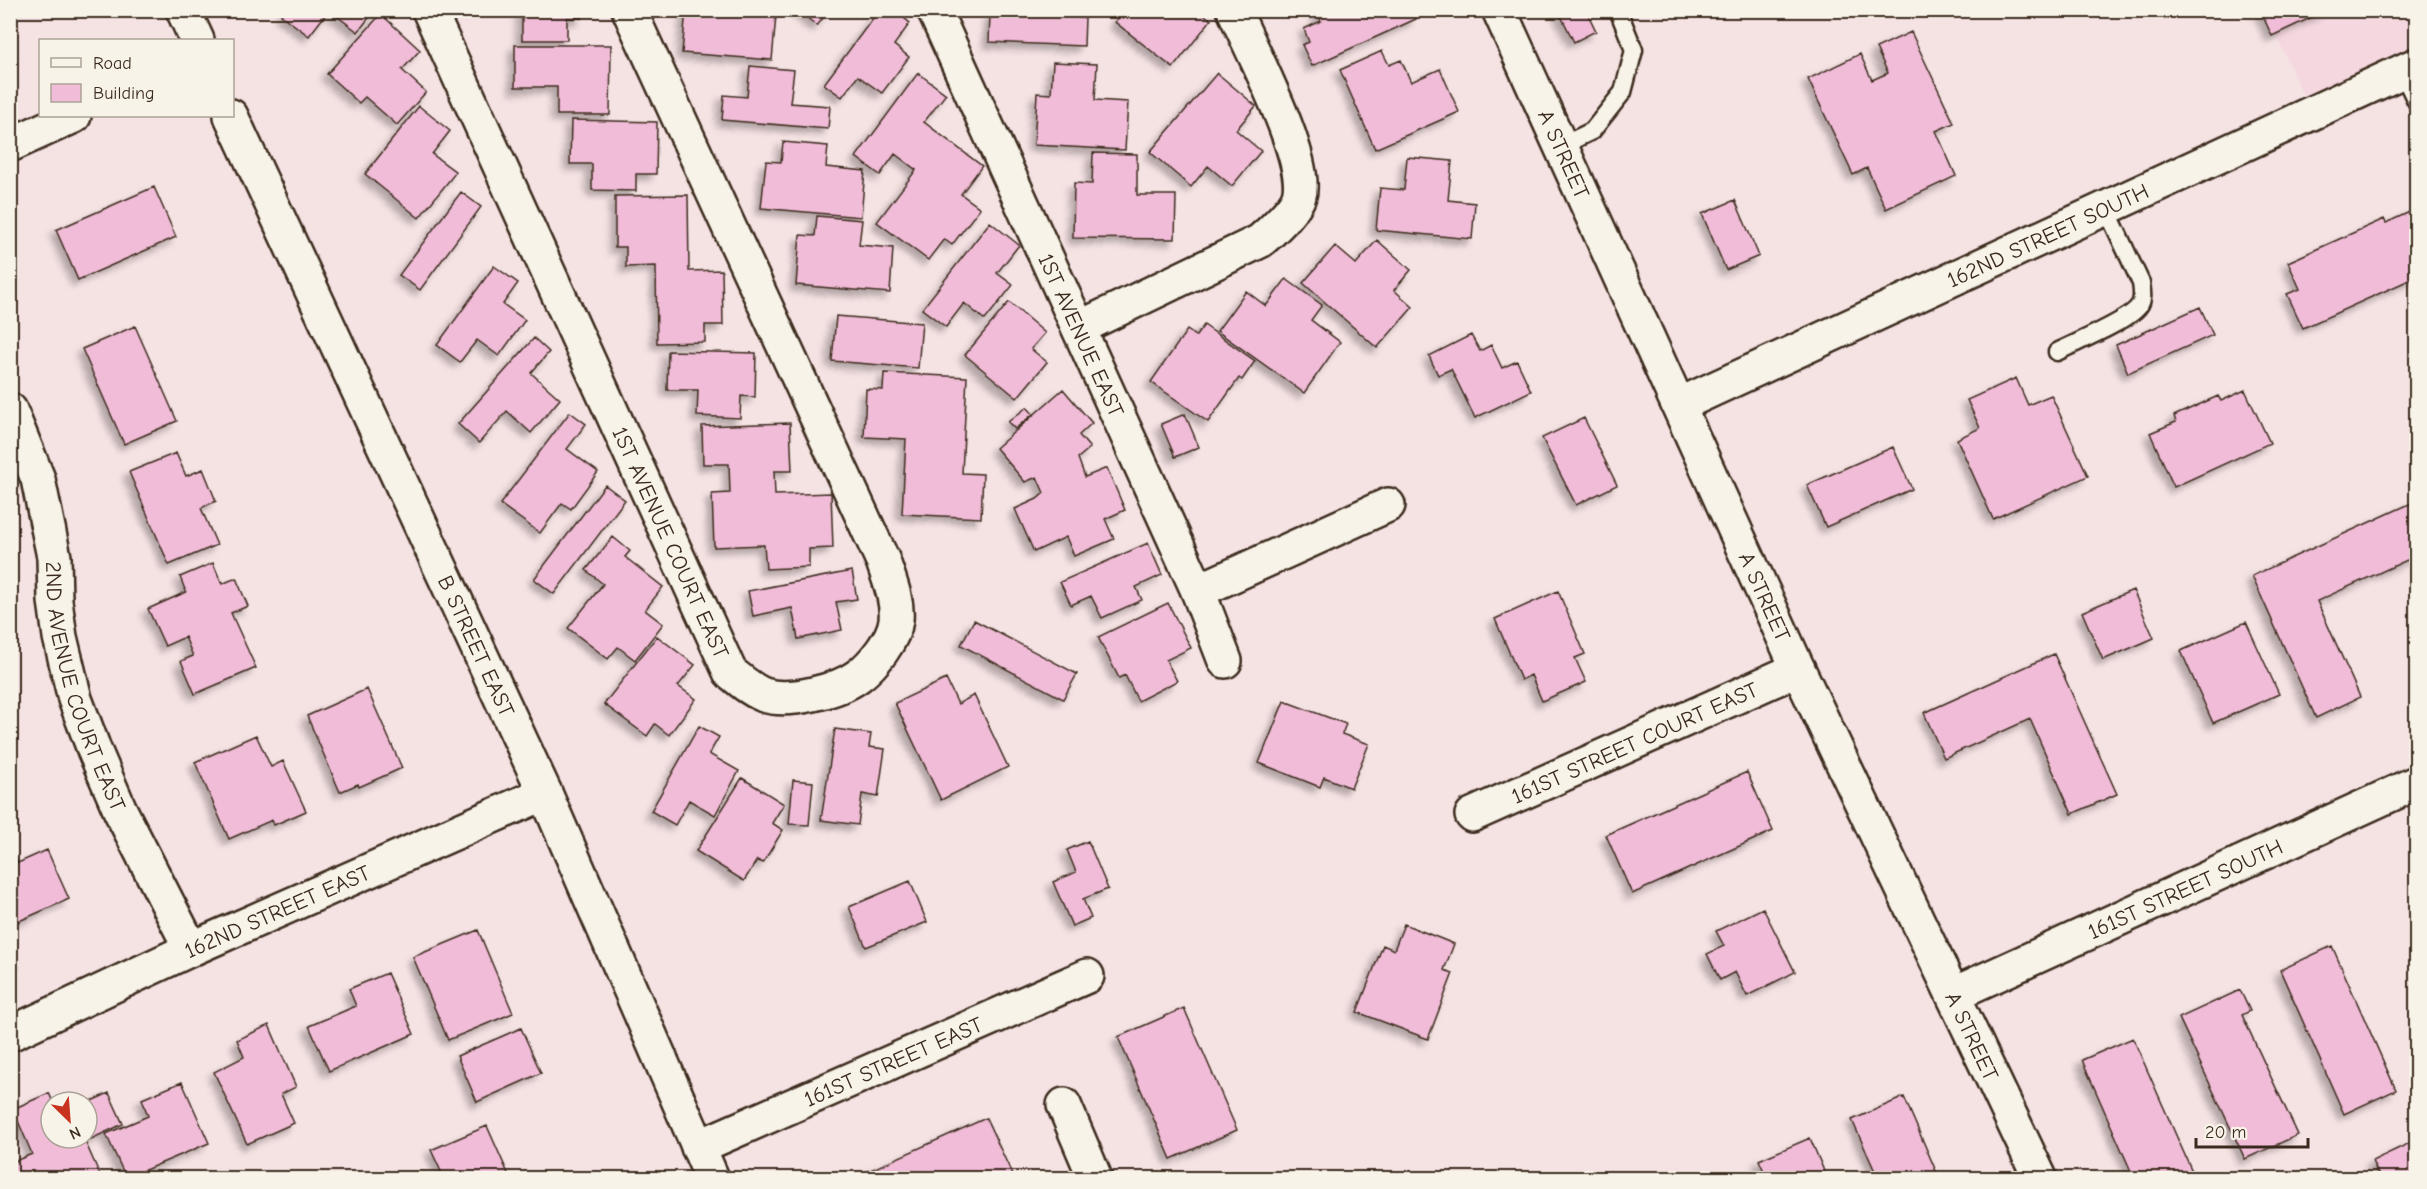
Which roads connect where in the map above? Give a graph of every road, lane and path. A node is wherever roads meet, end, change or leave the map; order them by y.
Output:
1 (183, 10) edge
2 (429, 10) edge
3 (629, 10) edge
4 (934, 10) edge
5 (1234, 10) edge
6 (1499, 10) edge
7 (1618, 10) edge
8 (197, 39) edge
9 (2409, 68) edge
10 (2416, 101) edge
11 (72, 117) edge
12 (231, 117) edge
13 (10, 145) edge
14 (1561, 146) junction
15 (2106, 208) junction
16 (1078, 328) junction
17 (2057, 352) dead end
18 (1678, 405) junction
19 (10, 410) edge
20 (1388, 505) dead end
21 (1198, 591) junction
22 (1225, 661) dead end
23 (1798, 669) junction
24 (2416, 783) edge
25 (545, 793) junction
26 (1472, 814) dead end
27 (191, 949) junction
28 (1087, 976) dead end
29 (1954, 994) junction
30 (10, 1034) edge
31 (1064, 1105) dead end
32 (698, 1147) junction
33 (712, 1179) edge
34 (1095, 1179) edge
35 (2040, 1179) edge

1 - 8 street
2 - 3 street, 1ST AVENUE COURT EAST
4 - 16 street, 1ST AVENUE EAST
5 - 16 street
6 - 14 street, A STREET
7 - 14 lane
9 - 10 lane
9 - 15 street, 162ND STREET SOUTH
11 - 13 street
12 - 25 street, B STREET EAST
14 - 18 street, A STREET
15 - 17 lane
15 - 18 street, 162ND STREET SOUTH
16 - 21 street, 1ST AVENUE EAST
18 - 23 street, A STREET
19 - 27 street, 2ND AVENUE COURT EAST
20 - 21 street
21 - 22 street, 1ST AVENUE EAST
23 - 26 street, 161ST STREET COURT EAST
23 - 29 street, A STREET
24 - 29 street, 161ST STREET SOUTH
25 - 27 street, 162ND STREET EAST
25 - 32 street, B STREET EAST
27 - 30 street, 162ND STREET EAST
28 - 32 street, 161ST STREET EAST
29 - 35 street, A STREET
31 - 34 street
32 - 33 street, B STREET EAST

